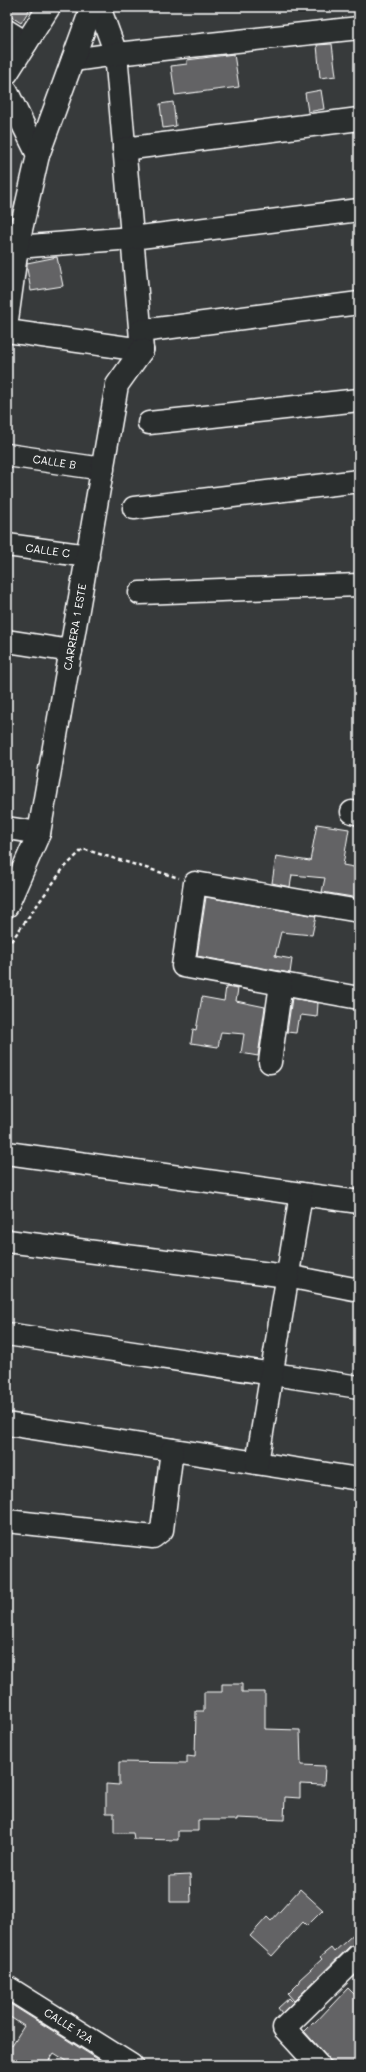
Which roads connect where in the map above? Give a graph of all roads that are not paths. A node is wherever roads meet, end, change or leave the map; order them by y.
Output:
1 (49, 7) edge
2 (92, 7) edge
3 (99, 7) edge
4 (359, 28) edge
5 (7, 30) edge
6 (26, 43) junction
7 (116, 54) junction
8 (73, 60) junction
9 (7, 73) edge
10 (7, 92) edge
11 (359, 120) edge
12 (124, 149) junction
13 (38, 155) junction
14 (359, 210) edge
15 (132, 238) junction
16 (17, 247) junction
17 (359, 303) edge
18 (7, 320) edge
19 (7, 331) edge
20 (141, 340) junction
21 (359, 400) edge
22 (149, 423) dead end
23 (7, 455) edge
24 (103, 469) junction
25 (359, 481) edge
26 (134, 508) dead end
27 (7, 545) edge
28 (88, 556) junction
29 (359, 585) edge
30 (140, 593) dead end
31 (7, 641) edge
32 (71, 651) junction
33 (7, 828) edge
34 (39, 833) junction
35 (7, 906) edge
36 (359, 911) edge
37 (281, 984) junction
38 (359, 998) edge
39 (270, 1062) dead end
40 (7, 1153) edge
41 (301, 1194) junction
42 (359, 1202) edge
43 (7, 1241) edge
44 (287, 1276) junction
45 (359, 1290) edge
46 (7, 1334) edge
47 (271, 1373) junction
48 (359, 1387) edge
49 (7, 1424) edge
50 (172, 1450) junction
51 (257, 1464) junction
52 (359, 1479) edge
53 (7, 1521) edge
54 (359, 1955) edge
55 (7, 1987) edge
56 (120, 2062) edge
57 (318, 2065) edge

1 - 6 street
2 - 8 street
3 - 7 street
4 - 7 street
5 - 6 street
6 - 9 street
7 - 8 street
7 - 12 street
8 - 13 street
10 - 13 street
11 - 12 street
12 - 15 street
13 - 16 street
14 - 15 street
15 - 16 street
15 - 20 street
16 - 18 street
17 - 20 street
19 - 20 street
20 - 24 street, CARRERA 1 ESTE
21 - 22 street
23 - 24 street, CALLE B
24 - 28 street, CARRERA 1 ESTE
25 - 26 street
27 - 28 street, CALLE C
28 - 32 street, CARRERA 1 ESTE
29 - 30 street
31 - 32 street
32 - 34 street, CARRERA 1 ESTE
33 - 34 street
34 - 35 street, CARRERA 1 ESTE
36 - 37 street
37 - 38 street
37 - 39 street
40 - 41 street
41 - 42 street
41 - 44 street
43 - 44 street
44 - 45 street
44 - 47 street
46 - 47 street
47 - 48 street
47 - 51 street
49 - 50 street
50 - 51 street
50 - 53 street
51 - 52 street
54 - 57 street
55 - 56 street, CALLE 12A

